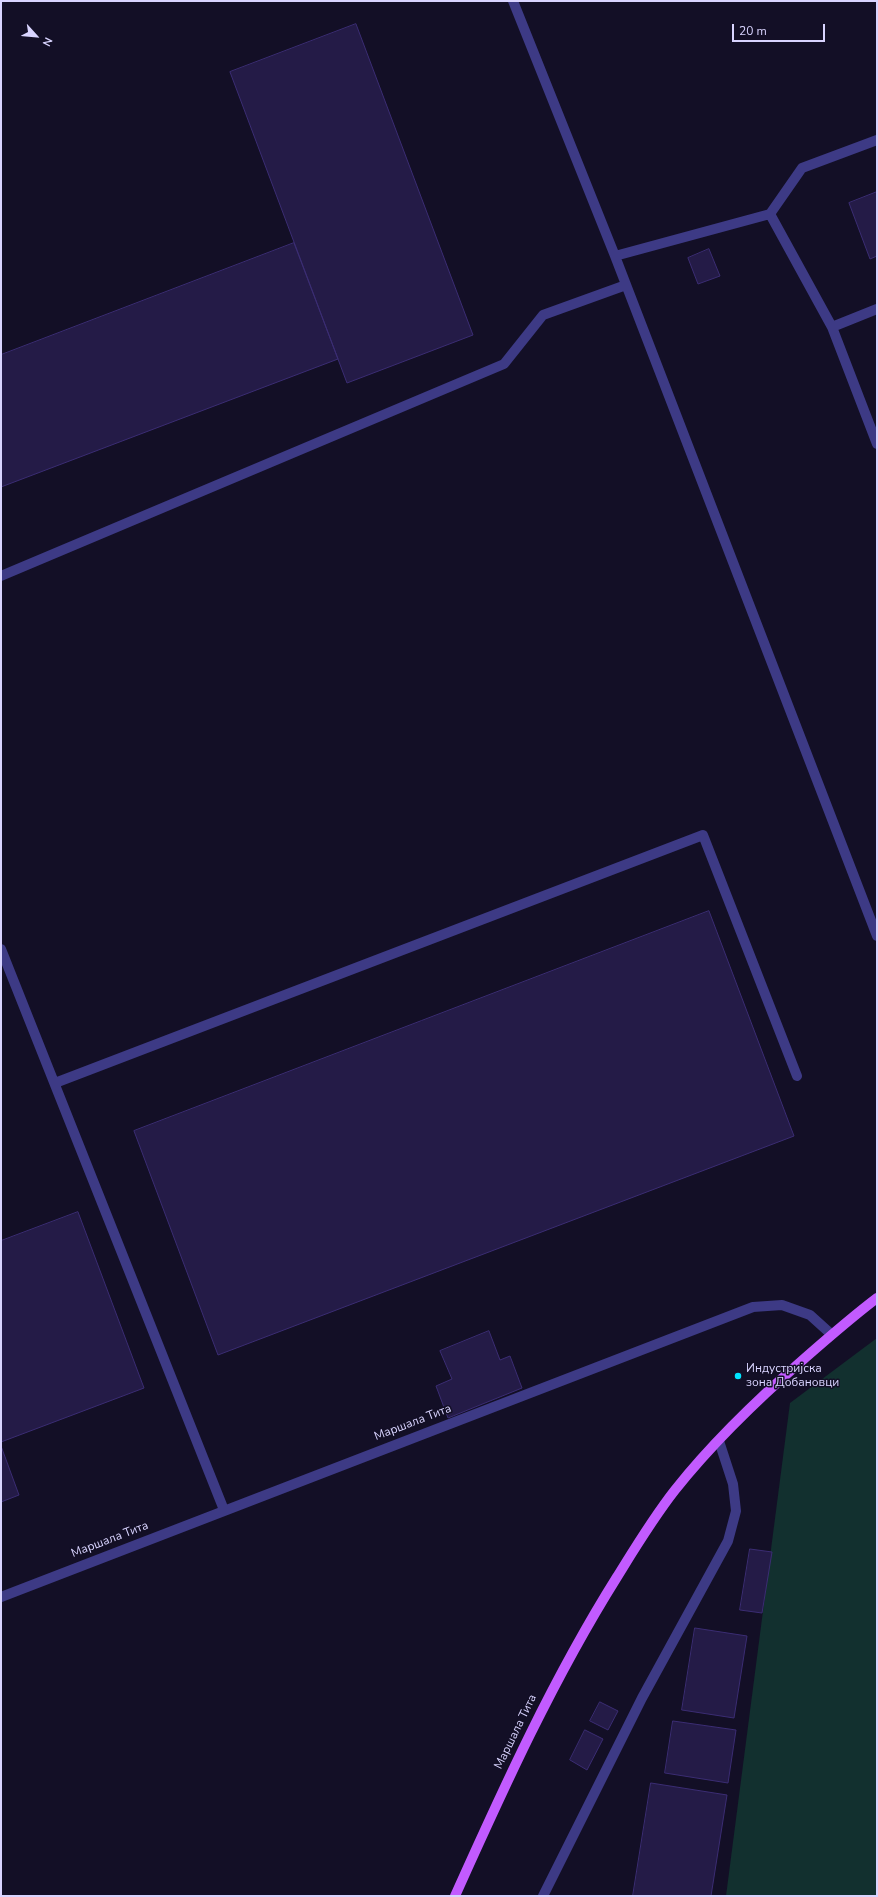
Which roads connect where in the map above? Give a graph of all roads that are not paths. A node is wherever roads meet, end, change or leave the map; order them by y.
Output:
1 (513, 1) edge
2 (877, 140) edge
3 (770, 214) junction
4 (615, 256) junction
5 (626, 285) junction
6 (877, 309) edge
7 (832, 327) junction
8 (877, 444) edge
9 (1, 576) edge
10 (877, 936) edge
11 (1, 949) edge
12 (797, 1076) dead end
13 (55, 1083) junction
14 (877, 1298) edge
15 (831, 1334) junction
16 (719, 1440) junction
17 (224, 1510) junction
18 (1, 1597) edge
19 (455, 1896) edge
20 (543, 1896) edge

1 - 4 lane
2 - 3 lane
3 - 4 lane
3 - 7 lane
4 - 5 lane
5 - 9 lane
5 - 10 lane
6 - 7 lane
7 - 8 lane
11 - 13 lane
12 - 13 lane
13 - 17 lane
14 - 15 main road, Маршала Тита
15 - 16 main road, Маршала Тита
15 - 17 lane, Маршала Тита
16 - 19 main road, Маршала Тита
16 - 20 lane
17 - 18 lane, Маршала Тита

